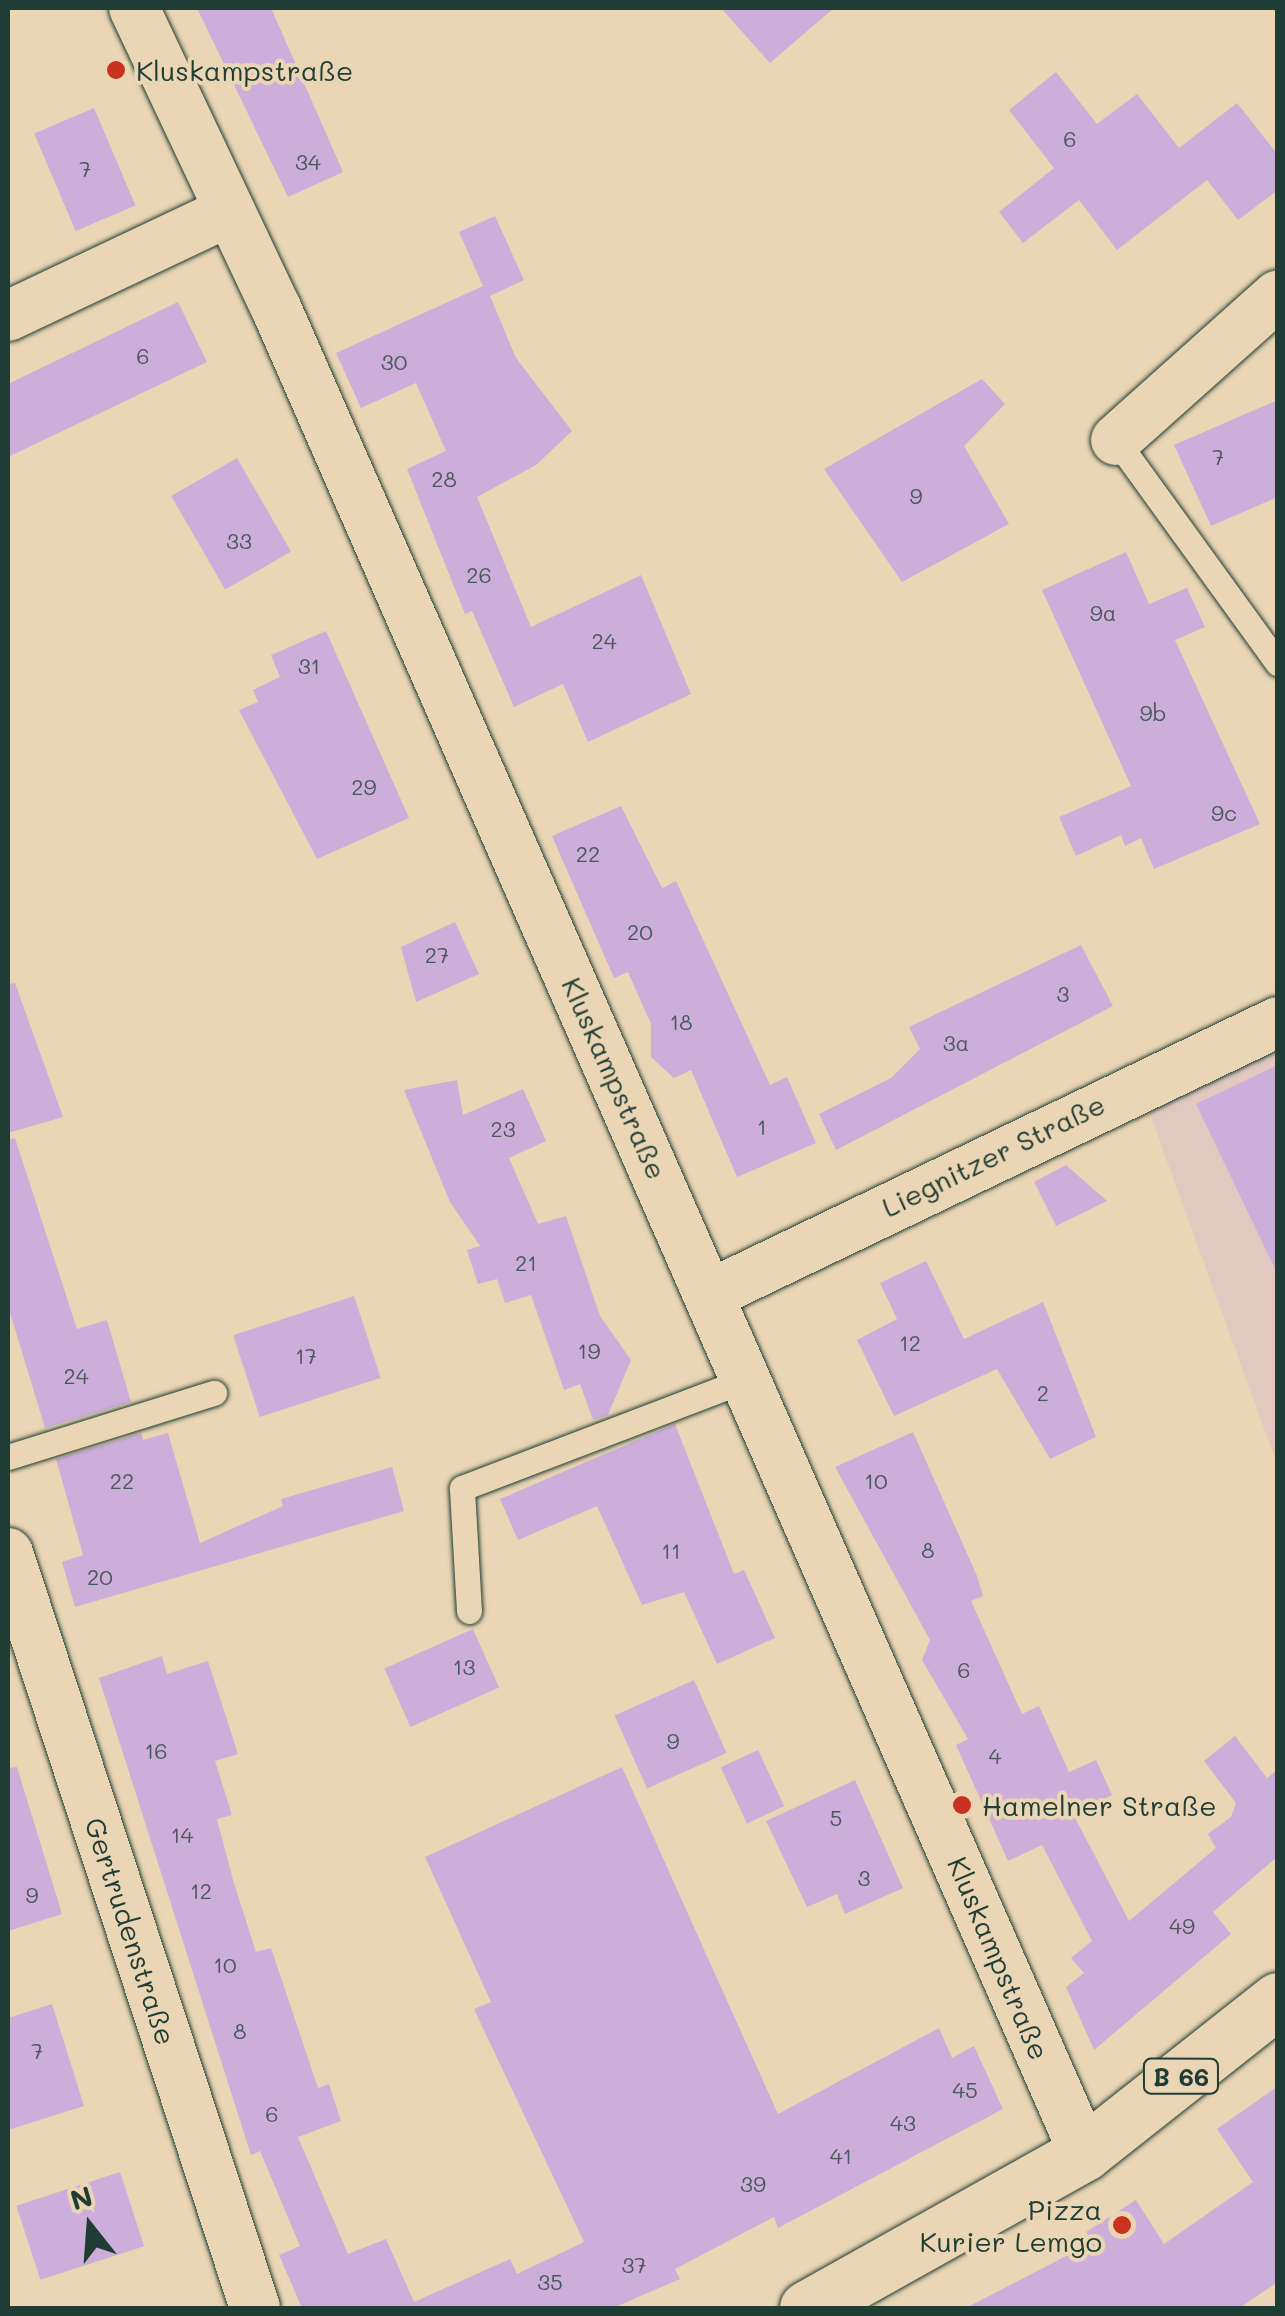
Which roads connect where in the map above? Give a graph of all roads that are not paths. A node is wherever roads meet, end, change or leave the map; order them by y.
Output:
1 (134, 8) edge
2 (228, 212) junction
3 (1278, 295) edge
4 (8, 316) edge
5 (1116, 440) joint
6 (1278, 664) edge
7 (1278, 1022) edge
8 (711, 1294) junction
9 (748, 1379) junction
10 (214, 1393) dead end
11 (8, 1457) edge
12 (8, 1554) edge
13 (468, 1612) dead end
14 (1278, 2000) edge
15 (1084, 2153) junction
16 (254, 2308) edge
17 (806, 2308) edge

1 - 2 street, Kluskampstraße
2 - 4 street
2 - 8 street, Kluskampstraße
3 - 5 street
5 - 6 lane
7 - 8 street, Liegnitzer Straße
8 - 9 street, Kluskampstraße
9 - 13 lane
9 - 15 street, Kluskampstraße
10 - 11 lane
12 - 16 street, Gertrudenstraße
14 - 15 main road, B 66
15 - 17 main road, B 66

